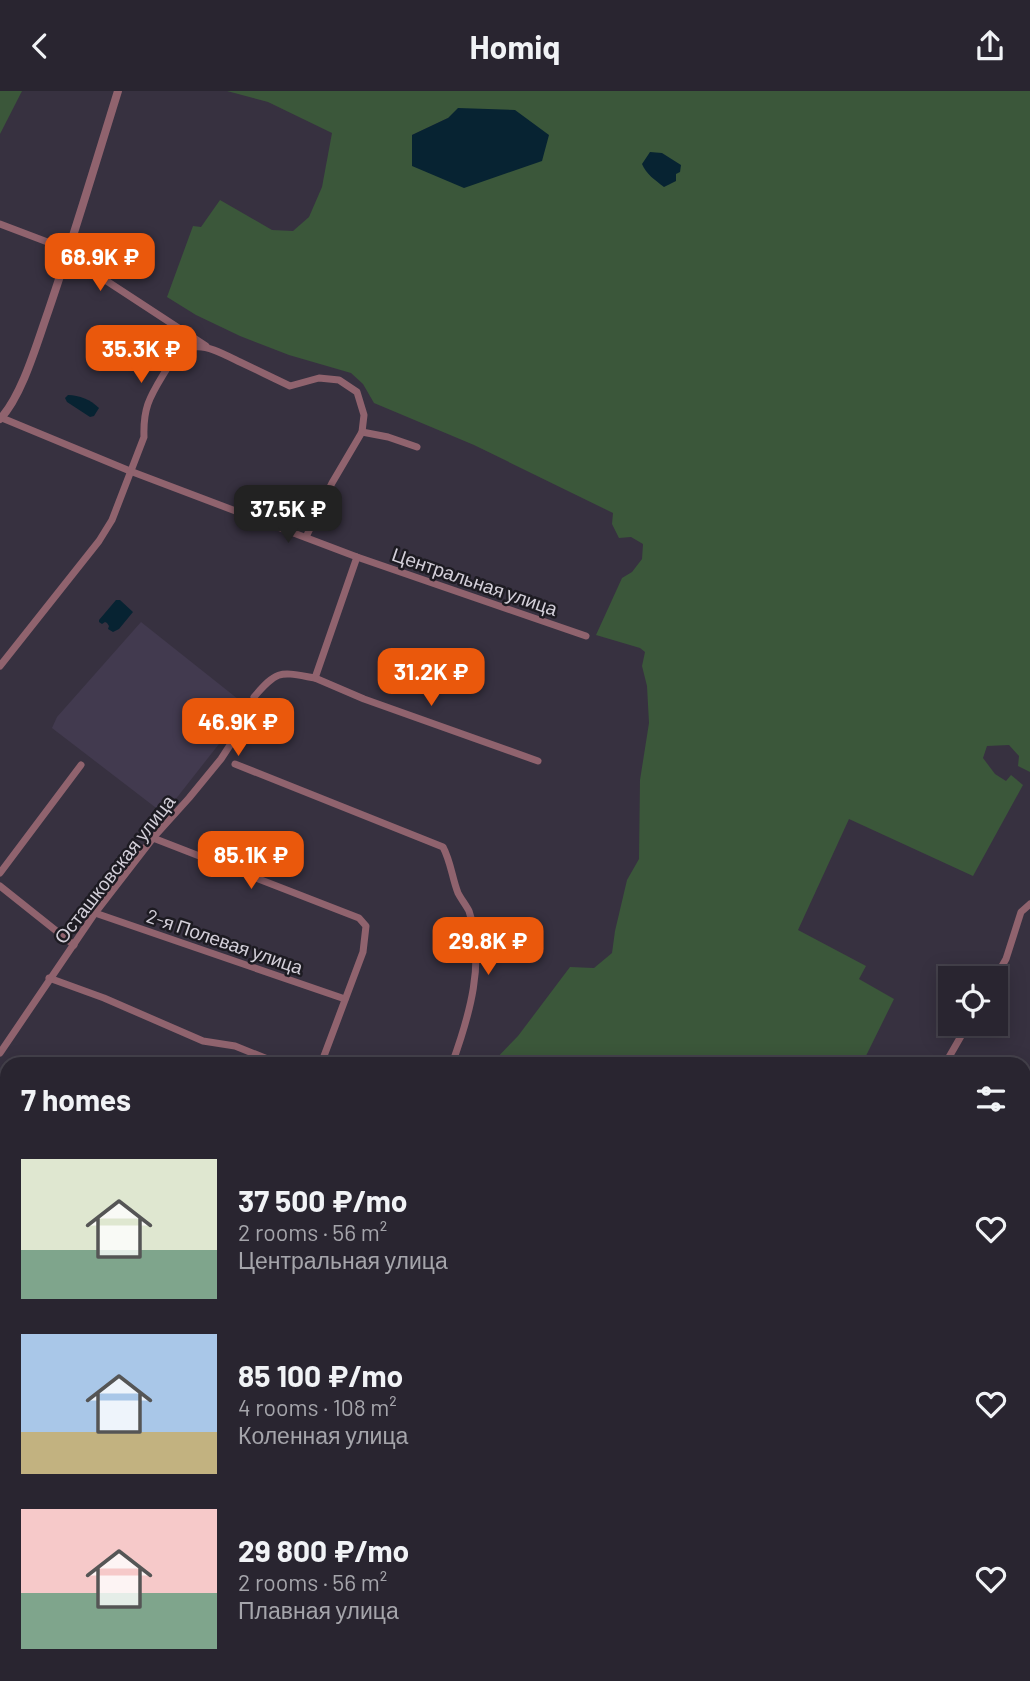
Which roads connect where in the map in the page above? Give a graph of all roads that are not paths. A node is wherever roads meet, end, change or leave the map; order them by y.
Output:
1 (118, 91) edge
2 (0, 224) edge
3 (67, 255) junction
4 (207, 347) junction
5 (1, 419) edge
6 (362, 432) junction
7 (417, 447) dead end
8 (130, 471) junction
9 (306, 537) junction
10 (357, 557) junction
11 (586, 636) dead end
12 (0, 666) edge
13 (315, 678) junction
14 (538, 761) dead end
15 (235, 764) dead end
16 (81, 765) dead end
17 (153, 838) junction
18 (0, 873) edge
19 (0, 886) edge
20 (1030, 904) edge
21 (95, 913) junction
22 (74, 945) junction
23 (1002, 966) edge
24 (49, 978) junction
25 (345, 999) junction
26 (961, 1036) edge
27 (0, 1053) edge
28 (262, 1057) edge
29 (324, 1057) edge
30 (454, 1057) edge
31 (949, 1057) edge

1 - 3 street, Центральная улица
2 - 3 street
3 - 4 street
3 - 5 street, Центральная улица
4 - 6 street
4 - 8 street
5 - 8 street, Центральная улица
6 - 7 street
6 - 9 street
8 - 9 street, Центральная улица
8 - 12 street
9 - 10 street, Центральная улица
10 - 11 street, Центральная улица
10 - 13 street
13 - 14 street, Осташковская улица
13 - 17 street, Осташковская улица
15 - 30 street
16 - 18 street
17 - 21 street, Осташковская улица
17 - 25 street
19 - 22 street
20 - 23 street
21 - 22 street, Осташковская улица
21 - 25 street, 2-я Полевая улица
22 - 24 street, Осташковская улица
24 - 27 street, Осташковская улица
24 - 28 street
25 - 29 street
26 - 31 street

